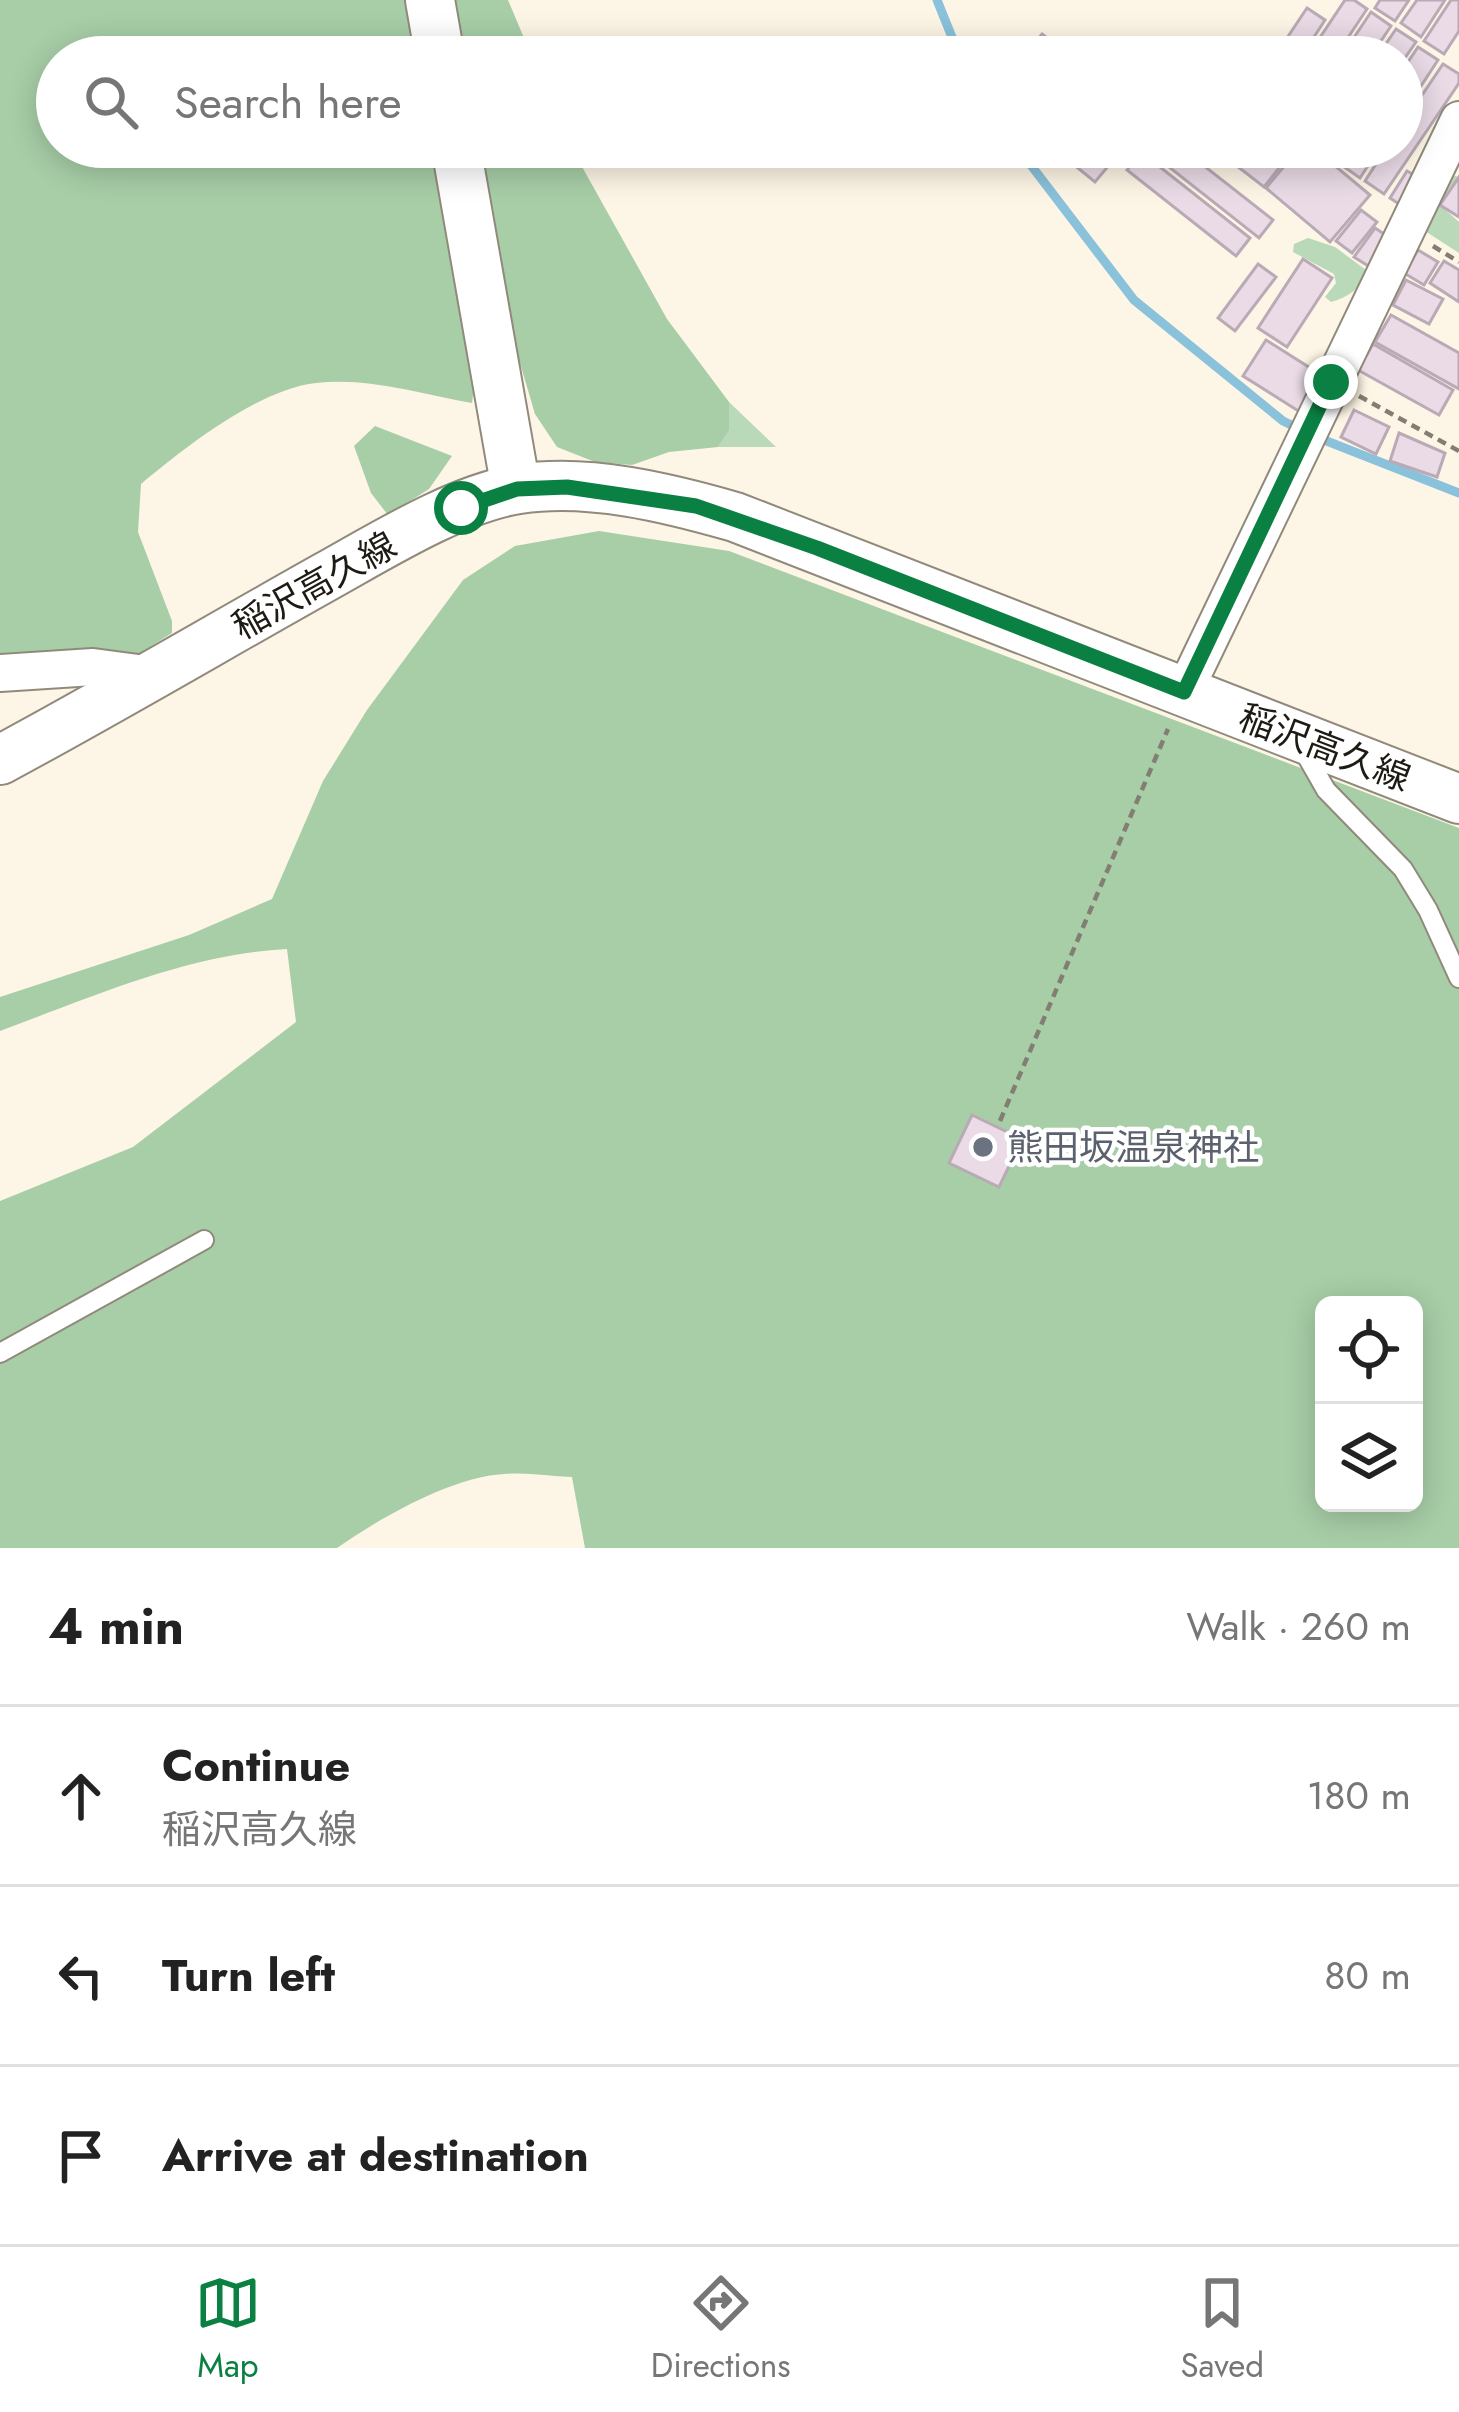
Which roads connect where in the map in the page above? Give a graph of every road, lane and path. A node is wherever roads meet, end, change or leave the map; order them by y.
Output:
1 (430, 0) edge
2 (436, 36) edge
3 (1459, 120) edge
4 (460, 168) edge
5 (1331, 382) junction
6 (1459, 451) edge
7 (517, 489) junction
8 (0, 673) edge
9 (153, 675) junction
10 (1184, 692) junction
11 (1296, 739) junction
12 (0, 760) edge
13 (1459, 799) edge
14 (1459, 978) edge
15 (1000, 1121) dead end
16 (204, 1240) dead end
17 (0, 1353) edge

1 - 2 main road
3 - 5 street
4 - 7 main road
5 - 6 path
5 - 10 street
7 - 9 main road, 稲沢高久線
7 - 10 main road, 稲沢高久線
8 - 9 street
9 - 12 main road, 稲沢高久線
10 - 11 main road, 稲沢高久線
10 - 15 path
11 - 13 main road, 稲沢高久線
11 - 14 lane
16 - 17 lane

